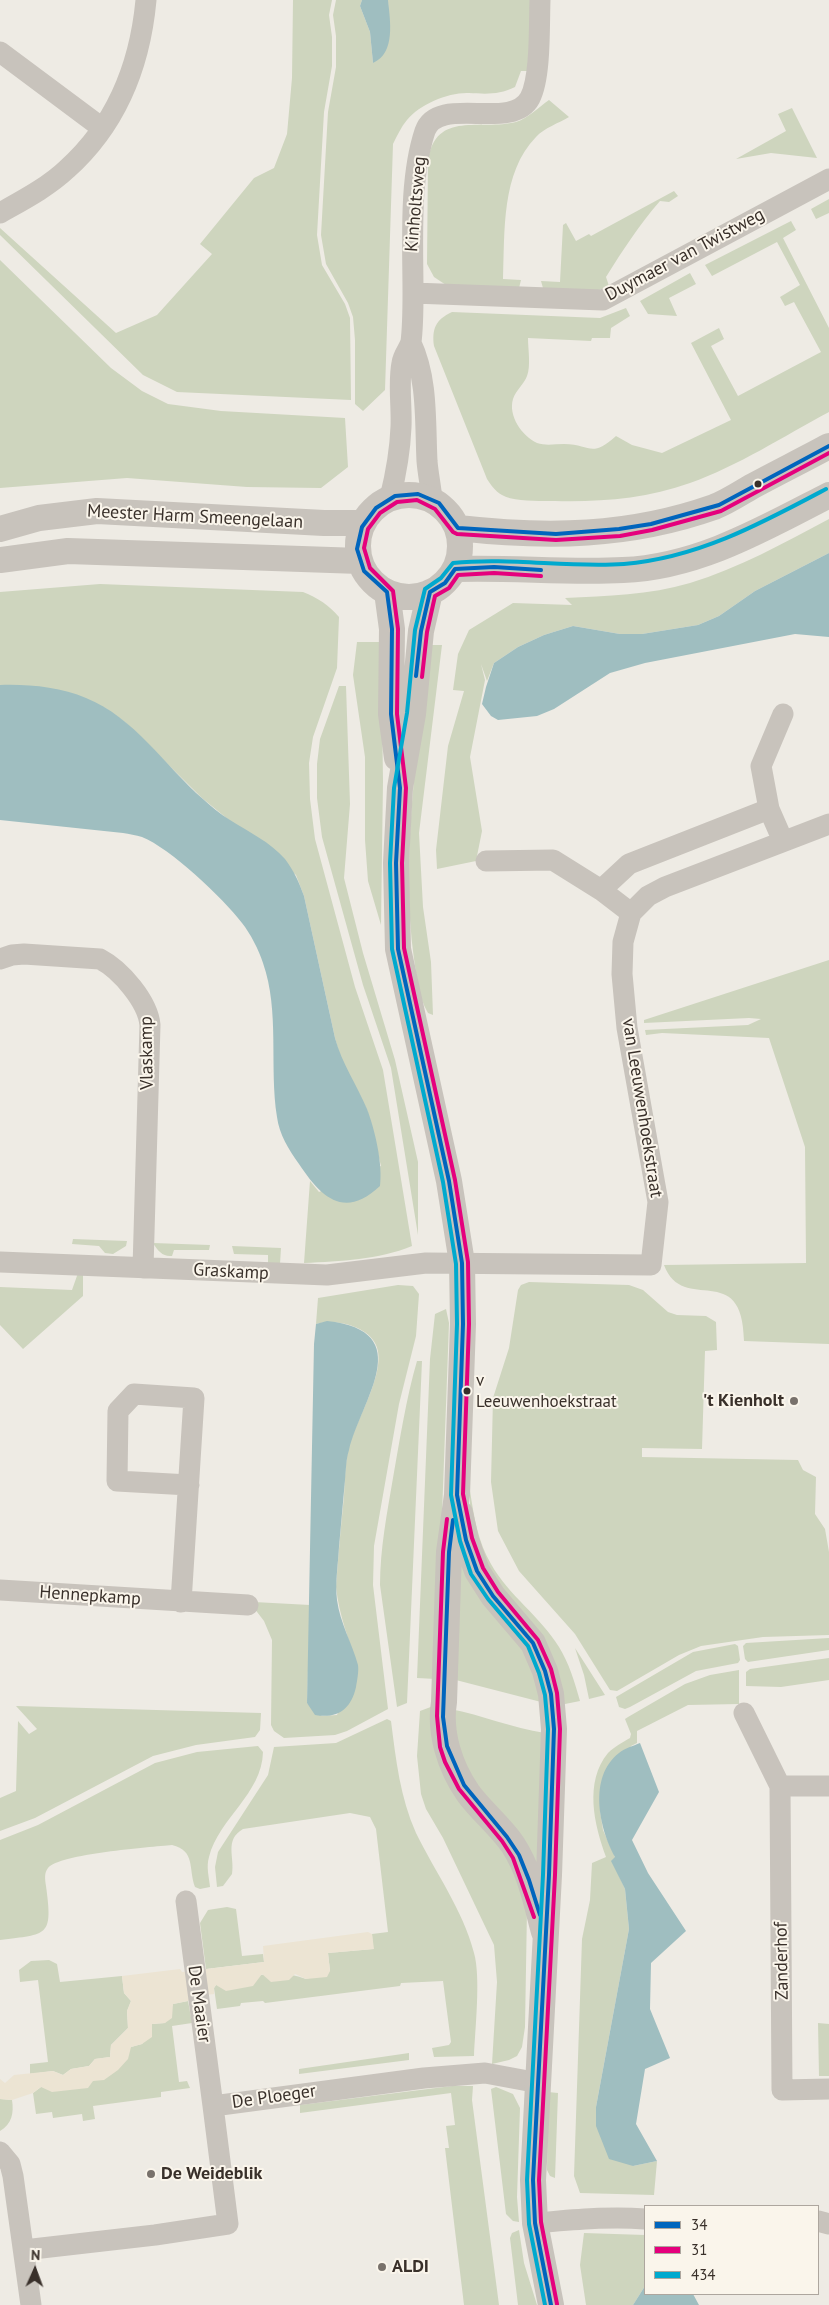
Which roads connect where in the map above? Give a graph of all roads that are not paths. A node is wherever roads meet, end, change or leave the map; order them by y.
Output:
1 (146, 0) edge
2 (540, 0) edge
3 (0, 52) edge
4 (102, 128) junction
5 (829, 179) edge
6 (0, 213) edge
7 (413, 292) junction
8 (410, 343) junction
9 (829, 446) edge
10 (829, 495) edge
11 (390, 498) junction
12 (432, 500) junction
13 (363, 523) junction
14 (458, 528) junction
15 (0, 529) edge
16 (0, 560) edge
17 (360, 561) junction
18 (455, 569) junction
19 (387, 592) junction
20 (430, 592) junction
21 (783, 714) dead end
22 (400, 788) junction
23 (770, 809) junction
24 (829, 824) edge
25 (783, 841) junction
26 (486, 861) dead end
27 (601, 890) junction
28 (631, 913) junction
29 (0, 959) edge
30 (0, 1262) edge
31 (462, 1263) junction
32 (143, 1268) junction
33 (189, 1485) junction
34 (457, 1495) junction
35 (0, 1590) edge
36 (181, 1602) junction
37 (248, 1605) dead end
38 (744, 1713) dead end
39 (780, 1786) junction
40 (829, 1786) edge
41 (186, 1901) dead end
42 (544, 1932) junction
43 (539, 2083) junction
44 (829, 2089) edge
45 (213, 2106) junction
46 (0, 2152) edge
47 (644, 2219) edge
48 (535, 2223) junction
49 (24, 2250) junction
50 (31, 2305) edge
51 (551, 2305) edge

1 - 4 street
2 - 7 street, Kinholtsweg
3 - 4 street
4 - 6 street
5 - 7 street, Duymaer van Twistweg
7 - 8 street, Kinholtsweg
8 - 11 street, Kinholtsweg
8 - 12 street, Kinholtsweg
9 - 14 street
10 - 18 street
11 - 12 street
11 - 13 street
12 - 14 street
13 - 15 street, Meester Harm Smeengelaan
13 - 17 street
14 - 18 street
16 - 17 street, Meester Harm Smeengelaan
17 - 19 street
18 - 20 street
19 - 20 street
19 - 22 street
20 - 22 street
21 - 23 street
22 - 31 street
23 - 25 street
23 - 27 street
24 - 25 street
25 - 28 street
26 - 27 street
27 - 28 street
28 - 31 street, van Leeuwenhoekstraat
29 - 32 street, Vlaskamp
30 - 32 street, Graskamp
31 - 32 street, Graskamp
31 - 34 street
33 - 33 street
33 - 36 street
34 - 42 street
34 - 42 street
35 - 36 street, Hennepkamp
36 - 37 street, Hennepkamp
38 - 39 street, Zanderhof
39 - 40 street
39 - 44 street, Zanderhof
41 - 45 street, De Maaier
42 - 43 street
43 - 45 street, De Ploeger
43 - 48 street
45 - 49 street, De Ploeger
46 - 49 street
47 - 48 street
48 - 51 street
49 - 50 street

